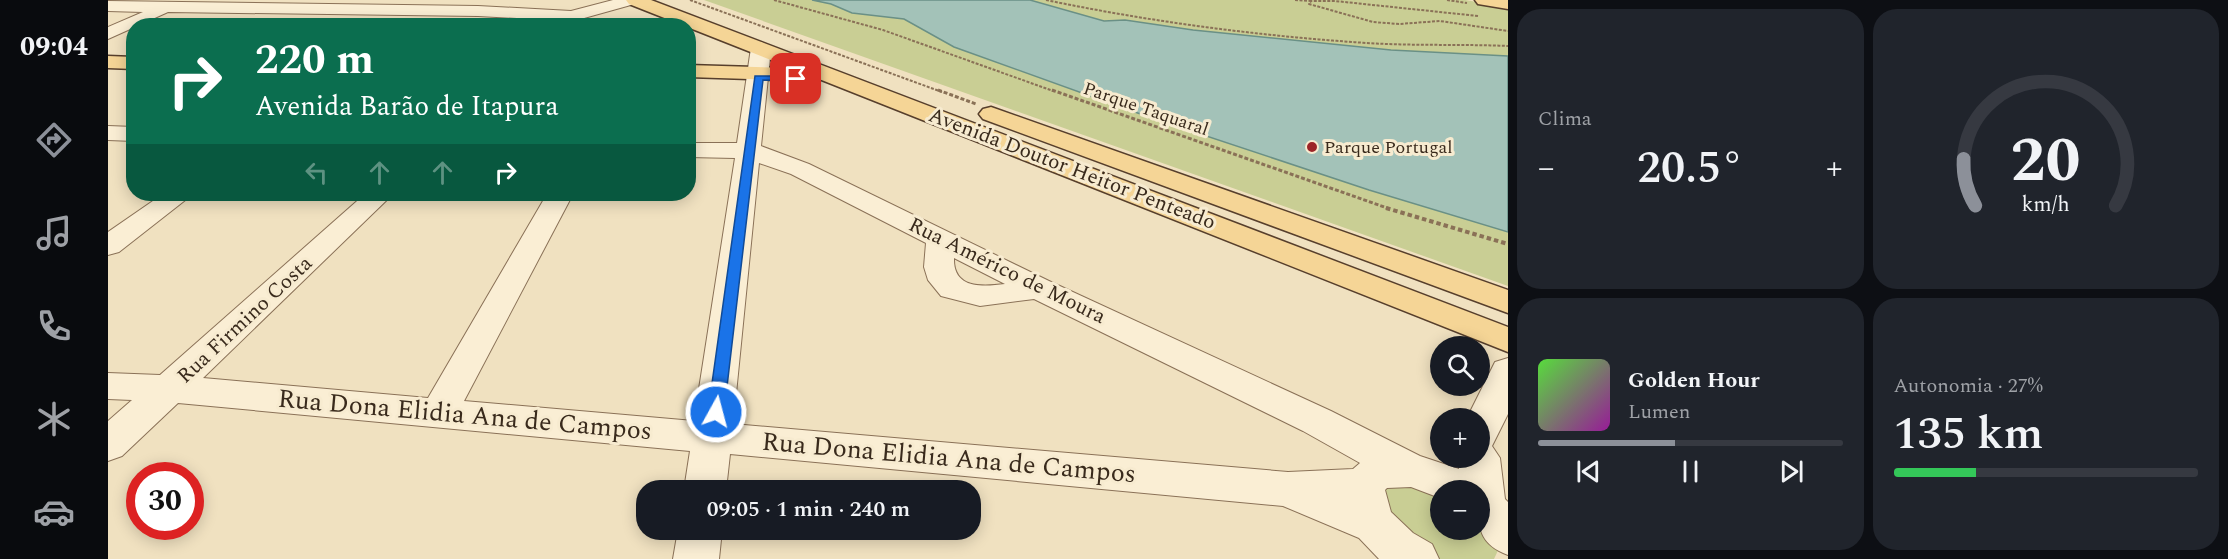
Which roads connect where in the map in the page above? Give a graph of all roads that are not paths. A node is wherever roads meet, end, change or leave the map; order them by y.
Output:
1 (304, 0) edge
2 (425, 0) edge
3 (455, 0) edge
4 (633, 0) edge
5 (683, 0) edge
6 (176, 3) edge
7 (1508, 4) edge
8 (108, 6) edge
9 (289, 9) junction
10 (1485, 9) edge
11 (398, 11) junction
12 (478, 11) junction
13 (572, 16) junction
14 (143, 18) edge
15 (569, 18) edge
16 (668, 18) edge
17 (126, 26) edge
18 (696, 33) edge
19 (108, 34) edge
20 (108, 60) edge
21 (126, 60) edge
22 (760, 66) junction
23 (696, 70) edge
24 (696, 75) edge
25 (878, 83) junction
26 (108, 133) edge
27 (126, 134) edge
28 (696, 150) edge
29 (750, 151) junction
30 (170, 201) edge
31 (372, 201) edge
32 (556, 201) edge
33 (108, 246) edge
34 (1508, 302) edge
35 (1508, 340) edge
36 (1508, 371) edge
37 (108, 386) edge
38 (170, 389) junction
39 (1490, 411) edge
40 (438, 414) junction
41 (1317, 421) junction
42 (713, 436) junction
43 (108, 445) edge
44 (1426, 467) edge
45 (706, 480) edge
46 (1444, 480) edge
47 (1368, 498) junction
48 (699, 540) edge
49 (696, 559) edge
50 (1416, 559) edge

1 - 9 street
2 - 11 street
3 - 12 street
4 - 13 street
4 - 16 main road
5 - 25 main road, Avenida Doutor Heitor Penteado
6 - 8 street
6 - 9 street
6 - 14 street
7 - 10 main road
9 - 11 street
11 - 12 street
12 - 13 street
13 - 15 street
17 - 19 street
18 - 22 main road
20 - 21 main road
22 - 23 main road
22 - 24 main road
22 - 25 main road, Avenida Doutor Heitor Penteado
22 - 25 main road
22 - 29 street
25 - 34 main road, Avenida Doutor Heitor Penteado
25 - 35 main road, Avenida Doutor Heitor Penteado
26 - 27 street
28 - 29 street, Rua Américo de Moura
29 - 41 street, Rua Américo de Moura
29 - 42 street
30 - 33 street
31 - 38 street, Rua Firmino Costa
32 - 40 street
36 - 39 street
37 - 38 street, Rua Dona Elidia Ana de Campos
38 - 40 street, Rua Dona Elidia Ana de Campos
38 - 43 street, Rua Firmino Costa
40 - 42 street, Rua Dona Elidia Ana de Campos
41 - 44 street, Rua Américo de Moura
41 - 47 street, Rua Américo de Moura
42 - 45 street
42 - 47 street, Rua Dona Elidia Ana de Campos
44 - 46 street, Rua Américo de Moura
44 - 47 street
47 - 50 street, Rua Américo de Moura
48 - 49 street

